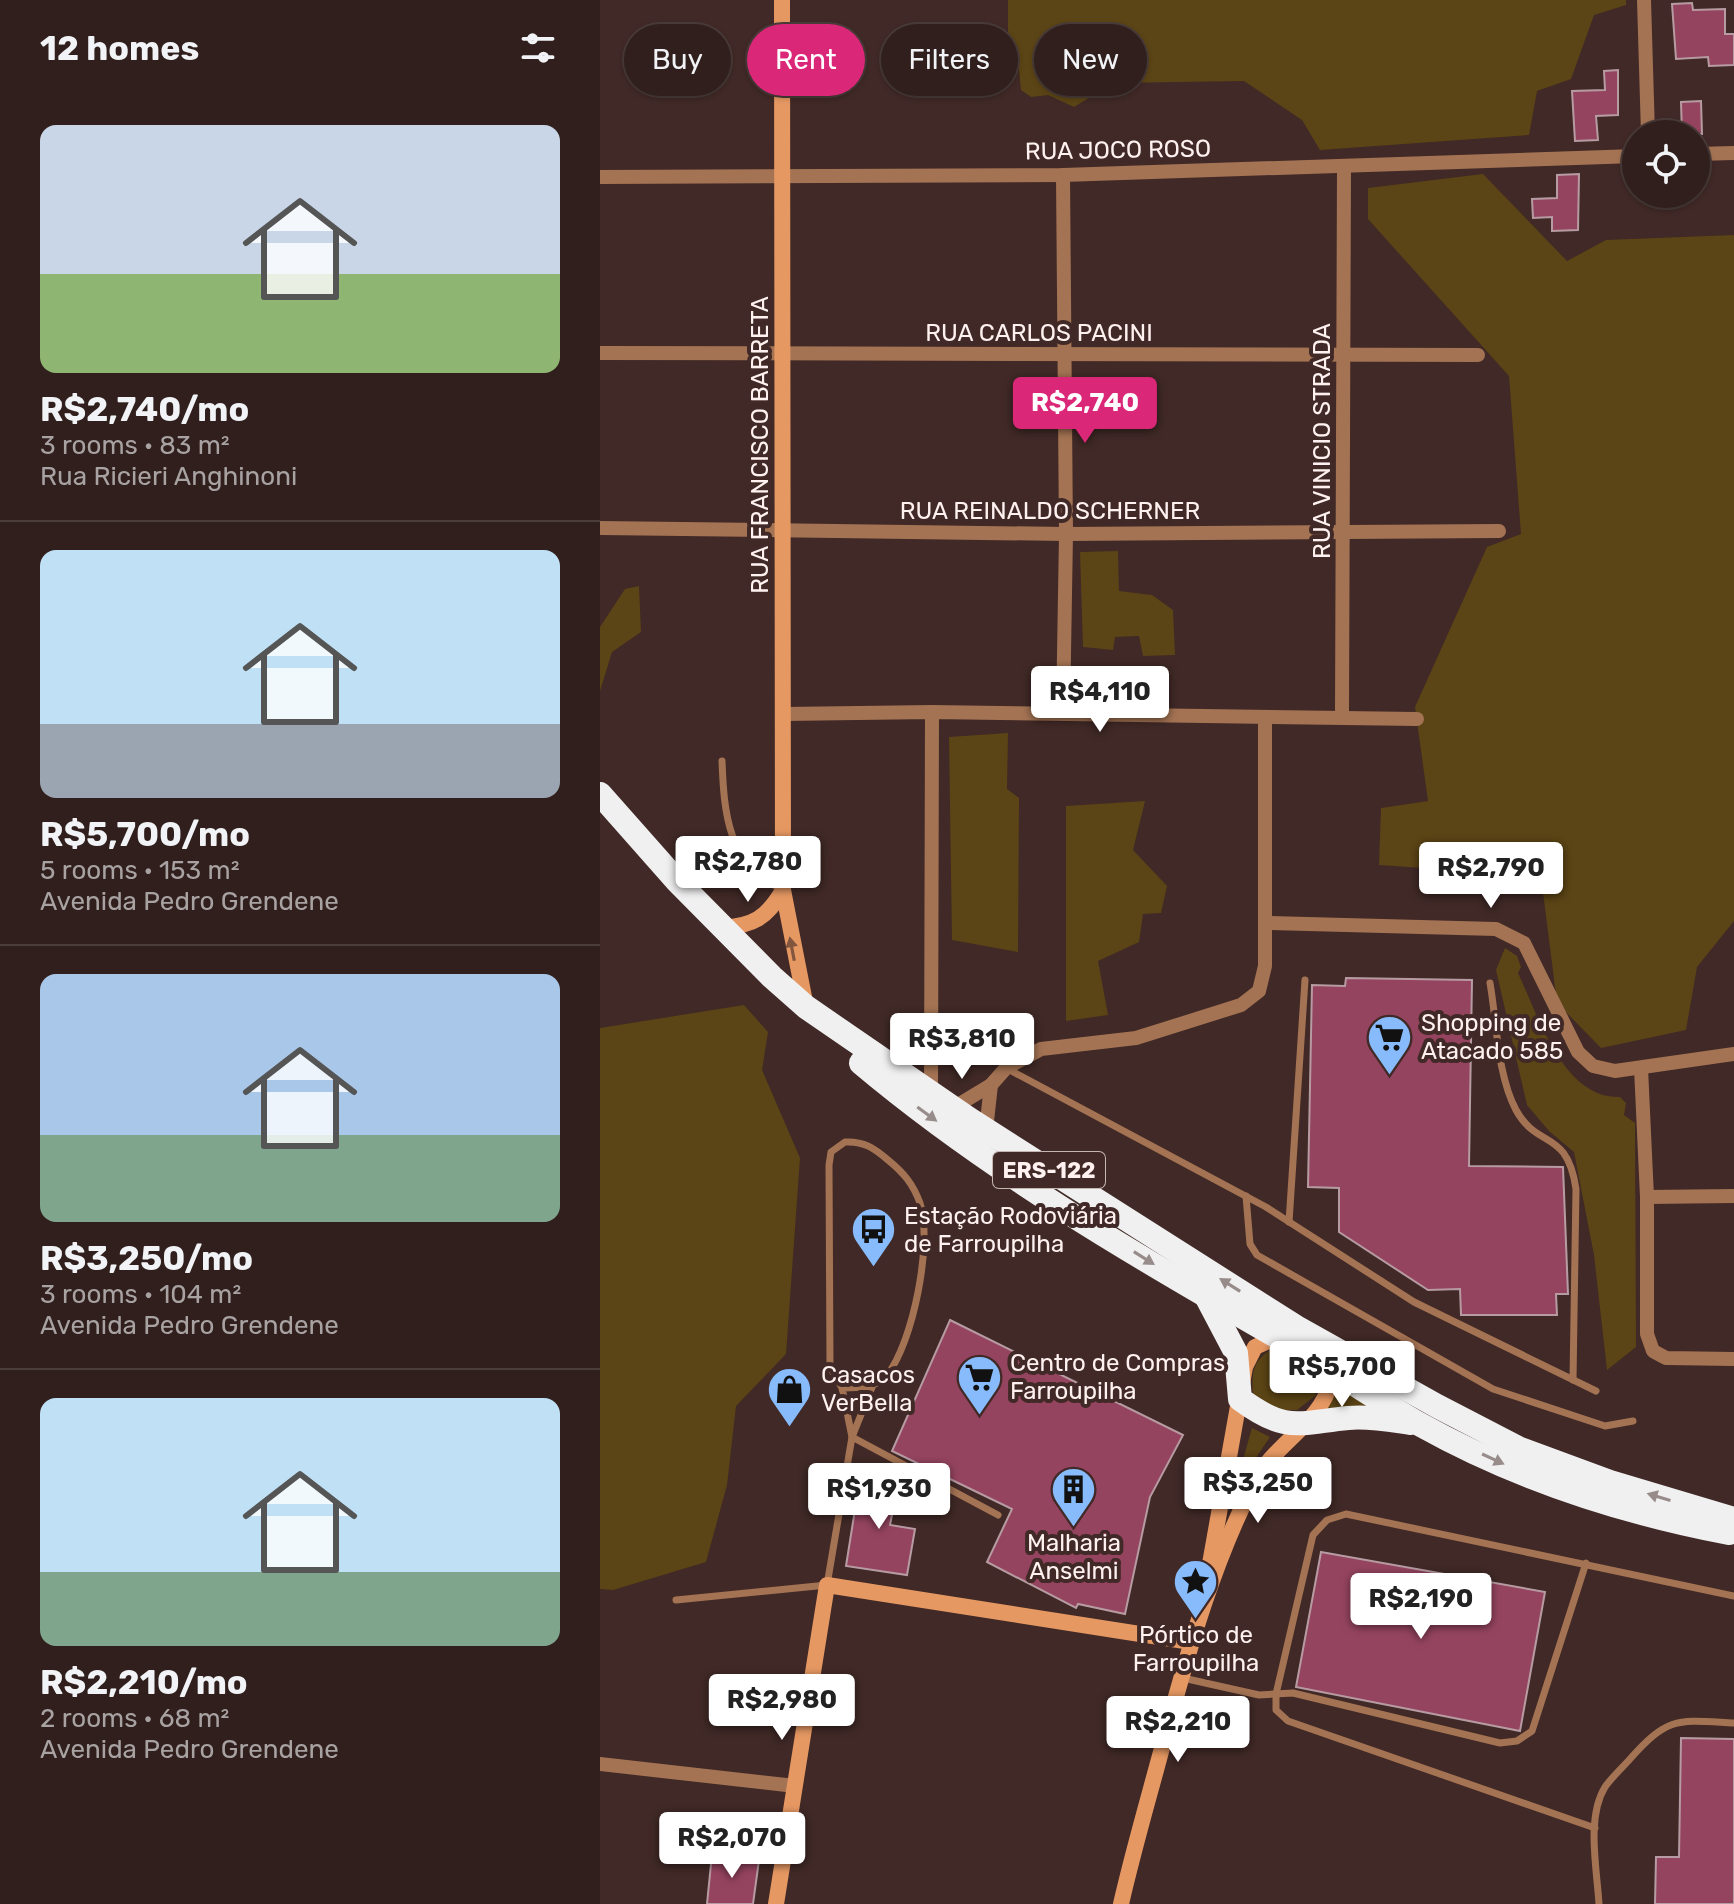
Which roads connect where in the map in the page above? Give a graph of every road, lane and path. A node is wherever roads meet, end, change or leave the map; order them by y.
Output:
1 (782, 0) edge
2 (1644, 0) edge
3 (1648, 120) edge
4 (1734, 153) edge
5 (1710, 154) edge
6 (1622, 156) edge
7 (1344, 166) junction
8 (1063, 175) junction
9 (783, 176) junction
10 (600, 177) edge
11 (600, 353) edge
12 (1344, 353) junction
13 (784, 354) junction
14 (1478, 355) dead end
15 (1066, 356) junction
16 (600, 528) edge
17 (1499, 531) dead end
18 (784, 533) junction
19 (1066, 534) junction
20 (1343, 534) junction
21 (932, 712) junction
22 (784, 714) junction
23 (1063, 714) junction
24 (1342, 716) junction
25 (1265, 718) junction
26 (1417, 719) dead end
27 (722, 761) dead end
28 (600, 794) edge
29 (783, 890) junction
30 (1266, 923) junction
31 (721, 928) junction
32 (1305, 980) dead end
33 (1490, 983) dead end
34 (806, 1007) junction
35 (1734, 1054) edge
36 (1006, 1068) junction
37 (1641, 1068) junction
38 (991, 1085) junction
39 (931, 1093) junction
40 (953, 1108) junction
41 (986, 1130) junction
42 (1246, 1196) junction
43 (1734, 1196) edge
44 (1647, 1197) junction
45 (1289, 1222) junction
46 (1206, 1296) junction
47 (1287, 1332) junction
48 (1332, 1358) junction
49 (1734, 1359) edge
50 (1573, 1380) junction
51 (873, 1385) junction
52 (842, 1388) junction
53 (1596, 1391) dead end
54 (1234, 1410) junction
55 (1633, 1421) dead end
56 (1304, 1425) junction
57 (1422, 1425) junction
58 (852, 1437) junction
59 (998, 1515) dead end
60 (1734, 1519) edge
61 (1734, 1534) edge
62 (1586, 1563) junction
63 (827, 1585) junction
64 (1734, 1596) edge
65 (676, 1600) dead end
66 (1199, 1615) junction
67 (1191, 1642) junction
68 (1181, 1678) junction
69 (1276, 1694) junction
70 (1734, 1723) edge
71 (600, 1764) edge
72 (795, 1786) junction
73 (1595, 1828) junction
74 (776, 1904) edge
75 (1121, 1904) edge
76 (1599, 1904) edge

1 - 9 street, RUA FRANCISCO BARRETA
2 - 3 street
4 - 5 street
6 - 7 street, RUA JOCO ROSO
7 - 8 street, RUA JOCO ROSO
7 - 12 street, RUA VINICIO STRADA
8 - 9 street, RUA JOCO ROSO
8 - 15 street
9 - 10 street, RUA JOCO ROSO
9 - 13 street, RUA FRANCISCO BARRETA
11 - 13 street, RUA CARLOS PACINI
12 - 14 street, RUA CARLOS PACINI
12 - 15 street, RUA CARLOS PACINI
12 - 20 street, RUA VINICIO STRADA
13 - 15 street, RUA CARLOS PACINI
13 - 18 street, RUA FRANCISCO BARRETA
15 - 19 street
16 - 18 street, RUA REINALDO SCHERNER
17 - 20 street, RUA REINALDO SCHERNER
18 - 19 street, RUA REINALDO SCHERNER
18 - 22 street, RUA FRANCISCO BARRETA
19 - 20 street, RUA REINALDO SCHERNER
19 - 23 street
20 - 24 street, RUA VINICIO STRADA
21 - 22 street
21 - 23 street
21 - 39 street
22 - 29 street, RUA FRANCISCO BARRETA
23 - 25 street
24 - 25 street
24 - 26 street
25 - 30 street
27 - 29 lane
28 - 31 highway, ERS-122
29 - 31 street
34 -> 29 street, RUA FRANCISCO BARRETA
30 - 36 street
30 - 37 street
31 - 34 highway, ERS-122
32 - 45 lane
33 - 50 lane
34 - 39 highway, ERS-122
34 -> 46 highway, ERS-122
35 - 37 street
36 - 38 street
36 - 42 lane
37 - 44 street
38 - 40 street
38 - 41 street
39 - 40 highway, ERS-122
40 - 41 highway, ERS-122
47 -> 41 highway, ERS-122
42 - 45 lane
42 - 55 lane
43 - 44 street
44 - 49 street
45 - 50 lane
46 - 47 highway, ERS-122
46 - 54 highway
47 - 48 highway, ERS-122
47 - 54 street
48 - 56 street
48 - 57 highway, ERS-122
60 -> 48 highway, ERS-122
50 - 53 lane
51 - 52 lane
51 - 52 lane
51 - 58 lane
52 - 58 lane
54 - 56 highway
54 - 66 street
56 - 57 highway
56 - 66 street
57 -> 61 highway, ERS-122
58 - 59 lane
58 - 63 lane
62 - 64 lane
62 - 69 lane
62 - 69 lane
63 - 65 lane
63 - 67 street
63 - 72 street
66 - 67 street
67 - 68 street
68 - 69 lane
68 - 75 street
69 - 73 lane
70 - 73 lane
71 - 72 street
72 - 74 street
73 - 76 lane

